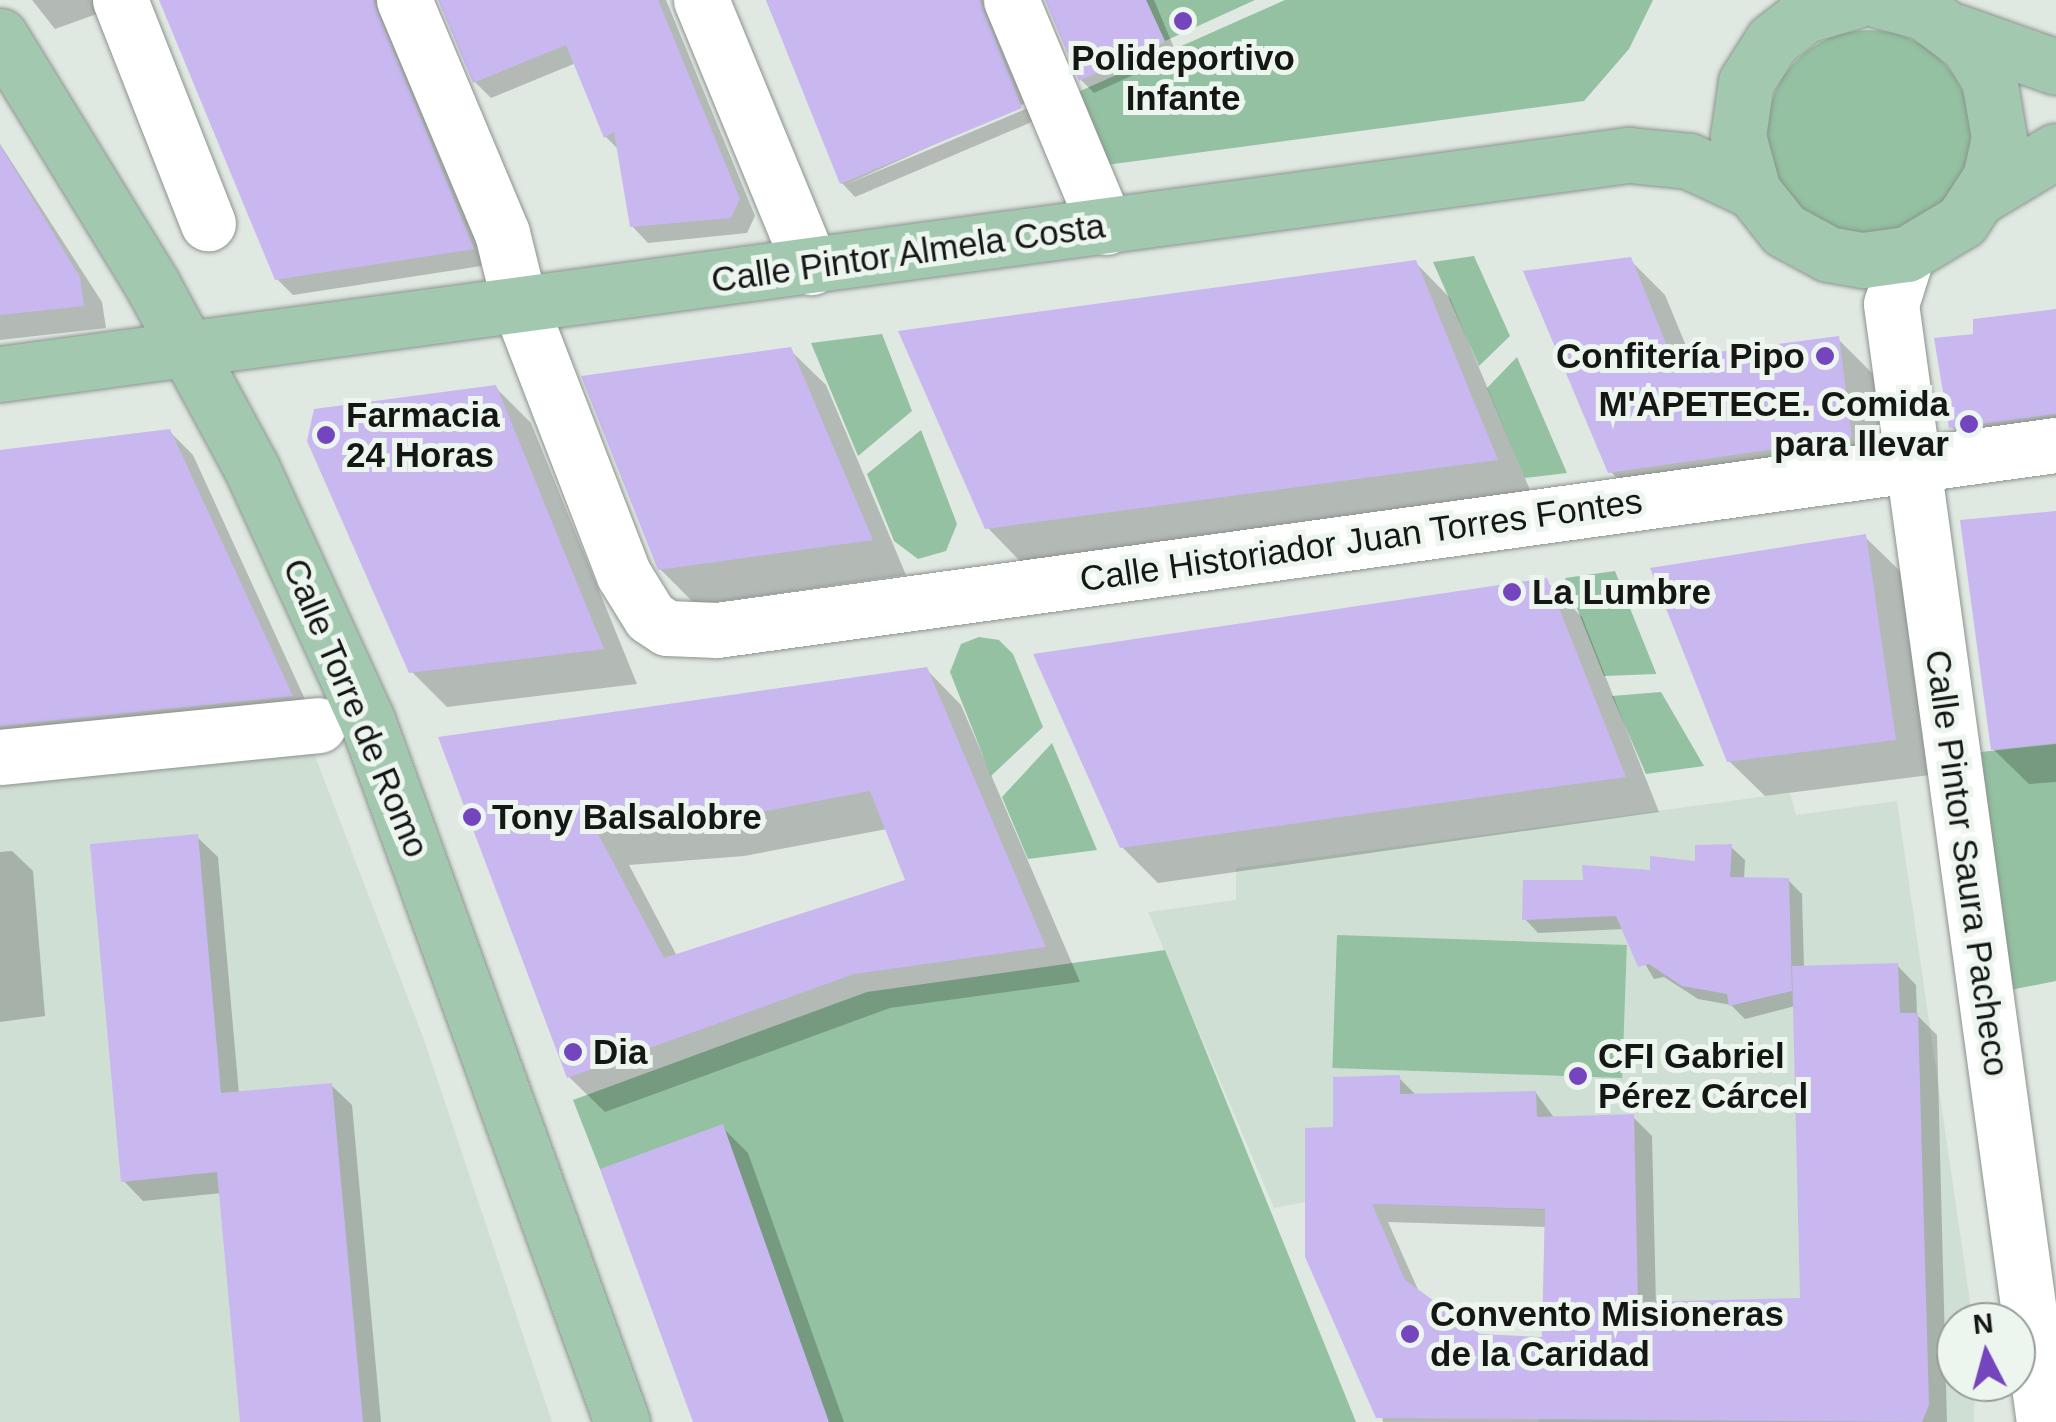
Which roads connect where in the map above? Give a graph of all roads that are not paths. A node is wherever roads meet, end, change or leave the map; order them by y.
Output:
1 (120, 0) edge
2 (404, 0) edge
3 (701, 0) edge
4 (1011, 0) edge
5 (1900, 7) edge
6 (1780, 20) edge
7 (0, 36) edge
8 (2056, 67) edge
9 (1741, 97) junction
10 (2056, 151) edge
11 (1629, 155) junction
12 (1753, 191) junction
13 (1981, 196) junction
14 (208, 222) dead end
15 (1106, 227) junction
16 (811, 266) junction
17 (1887, 273) junction
18 (520, 306) junction
19 (188, 351) junction
20 (0, 374) edge
21 (2056, 445) edge
22 (1912, 463) junction
23 (318, 726) dead end
24 (0, 757) edge
25 (622, 1422) edge
26 (2044, 1422) edge

1 - 14 street
2 - 18 street
3 - 16 street
4 - 15 street
5 - 6 main road
5 - 8 main road
5 - 13 main road
6 - 9 main road
7 - 19 main road, Calle Torre de Romo
9 - 11 main road, Calle Pintor Almela Costa
9 - 12 main road
10 - 13 main road
11 - 12 main road, Calle Pintor Almela Costa
11 - 15 main road, Calle Pintor Almela Costa
12 - 17 main road
13 - 17 main road
15 - 16 main road, Calle Pintor Almela Costa
16 - 18 main road, Calle Pintor Almela Costa
17 - 22 street, Calle Pintor Saura Pacheco
18 - 19 main road, Calle Pintor Almela Costa
18 - 22 street, Calle Historiador Juan Torres Fontes
19 - 20 main road, Calle Pintor Almela Costa
19 - 25 main road, Calle Torre de Romo
21 - 22 street, Calle Historiador Juan Torres Fontes
22 - 26 street, Calle Pintor Saura Pacheco
23 - 24 street

